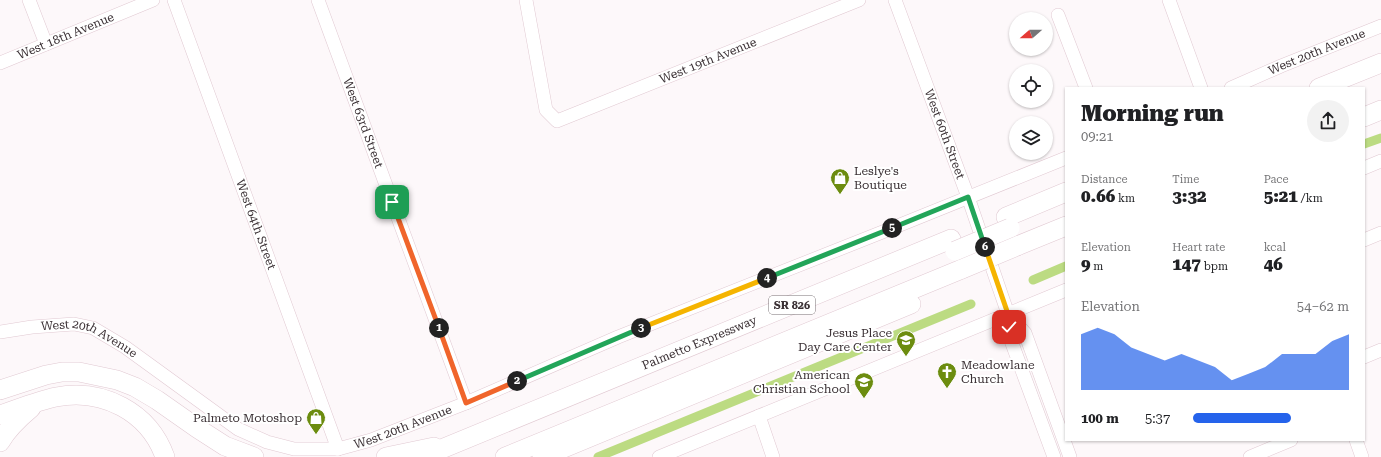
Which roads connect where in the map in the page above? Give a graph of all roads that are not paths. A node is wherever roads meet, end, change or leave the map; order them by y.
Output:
1 (29, 0) edge
2 (153, 0) edge
3 (174, 0) edge
4 (318, 0) edge
5 (526, 0) edge
6 (859, 0) edge
7 (895, 0) edge
8 (1169, 0) edge
9 (1058, 15) dead end
10 (1381, 26) edge
11 (46, 44) junction
12 (0, 63) edge
13 (1381, 63) edge
14 (1381, 76) edge
15 (1086, 87) edge
16 (1201, 87) edge
17 (1233, 87) edge
18 (1322, 87) edge
19 (1354, 87) edge
20 (1381, 97) edge
21 (1365, 104) edge
22 (1381, 110) edge
23 (1365, 117) edge
24 (1065, 158) edge
25 (1381, 161) edge
26 (1365, 168) edge
27 (1065, 193) edge
28 (968, 197) junction
29 (1065, 205) edge
30 (1008, 222) junction
31 (1065, 227) edge
32 (1381, 233) edge
33 (1065, 240) edge
34 (1365, 240) edge
35 (1019, 252) junction
36 (964, 275) junction
37 (1065, 290) edge
38 (1008, 314) junction
39 (0, 332) edge
40 (1381, 350) edge
41 (1365, 357) edge
42 (27, 381) junction
43 (0, 382) edge
44 (0, 390) edge
45 (38, 402) junction
46 (466, 403) junction
47 (650, 413) junction
48 (0, 415) edge
49 (759, 416) junction
50 (1063, 425) edge
51 (1046, 434) junction
52 (1066, 441) edge
53 (1289, 441) edge
54 (1356, 441) edge
55 (0, 442) edge
56 (338, 449) junction
57 (457, 449) edge
58 (165, 457) edge
59 (254, 457) edge
60 (386, 457) edge
61 (422, 457) edge
62 (505, 457) edge
63 (542, 457) edge
64 (575, 457) edge
65 (659, 457) edge
66 (774, 457) edge
67 (1054, 457) edge
68 (1070, 457) edge
69 (1250, 457) edge
70 (1362, 457) edge

1 - 11 street
2 - 11 street, West 18th Avenue
3 - 56 street, West 64th Street
4 - 46 street, West 63rd Street
5 - 6 street, West 19th Avenue
7 - 28 street, West 60th Street
8 - 16 street
9 - 15 street
10 - 17 street, West 20th Avenue
11 - 12 street, West 18th Avenue
13 - 18 highway
14 - 19 highway
20 - 21 highway
22 - 23 highway
24 - 28 street, West 20th Avenue
25 - 26 street
27 - 30 highway, Palmetto Expressway / SR 826
28 - 38 street, West 60th Street
28 - 46 street, West 20th Avenue
29 - 30 highway
30 - 57 highway, Palmetto Expressway / SR 826
31 - 35 highway
32 - 34 street
33 - 35 highway
35 - 36 highway
36 - 47 highway
36 - 62 highway
37 - 38 street
38 - 49 street
38 - 50 street, West 60th Street
38 - 51 street, West 60th Street
39 - 56 street, West 20th Avenue
40 - 41 street
42 - 43 highway
42 - 44 highway
42 - 59 highway
45 - 48 highway
45 - 55 highway
45 - 58 highway
46 - 56 street, West 20th Avenue
47 - 63 highway
47 - 64 highway
49 - 65 street
49 - 66 street
50 - 51 street
51 - 67 street, West 60th Street
52 - 68 street, West 60th Street
53 - 69 street
54 - 70 street
57 - 60 highway
57 - 61 highway, Palmetto Expressway / SR 826

